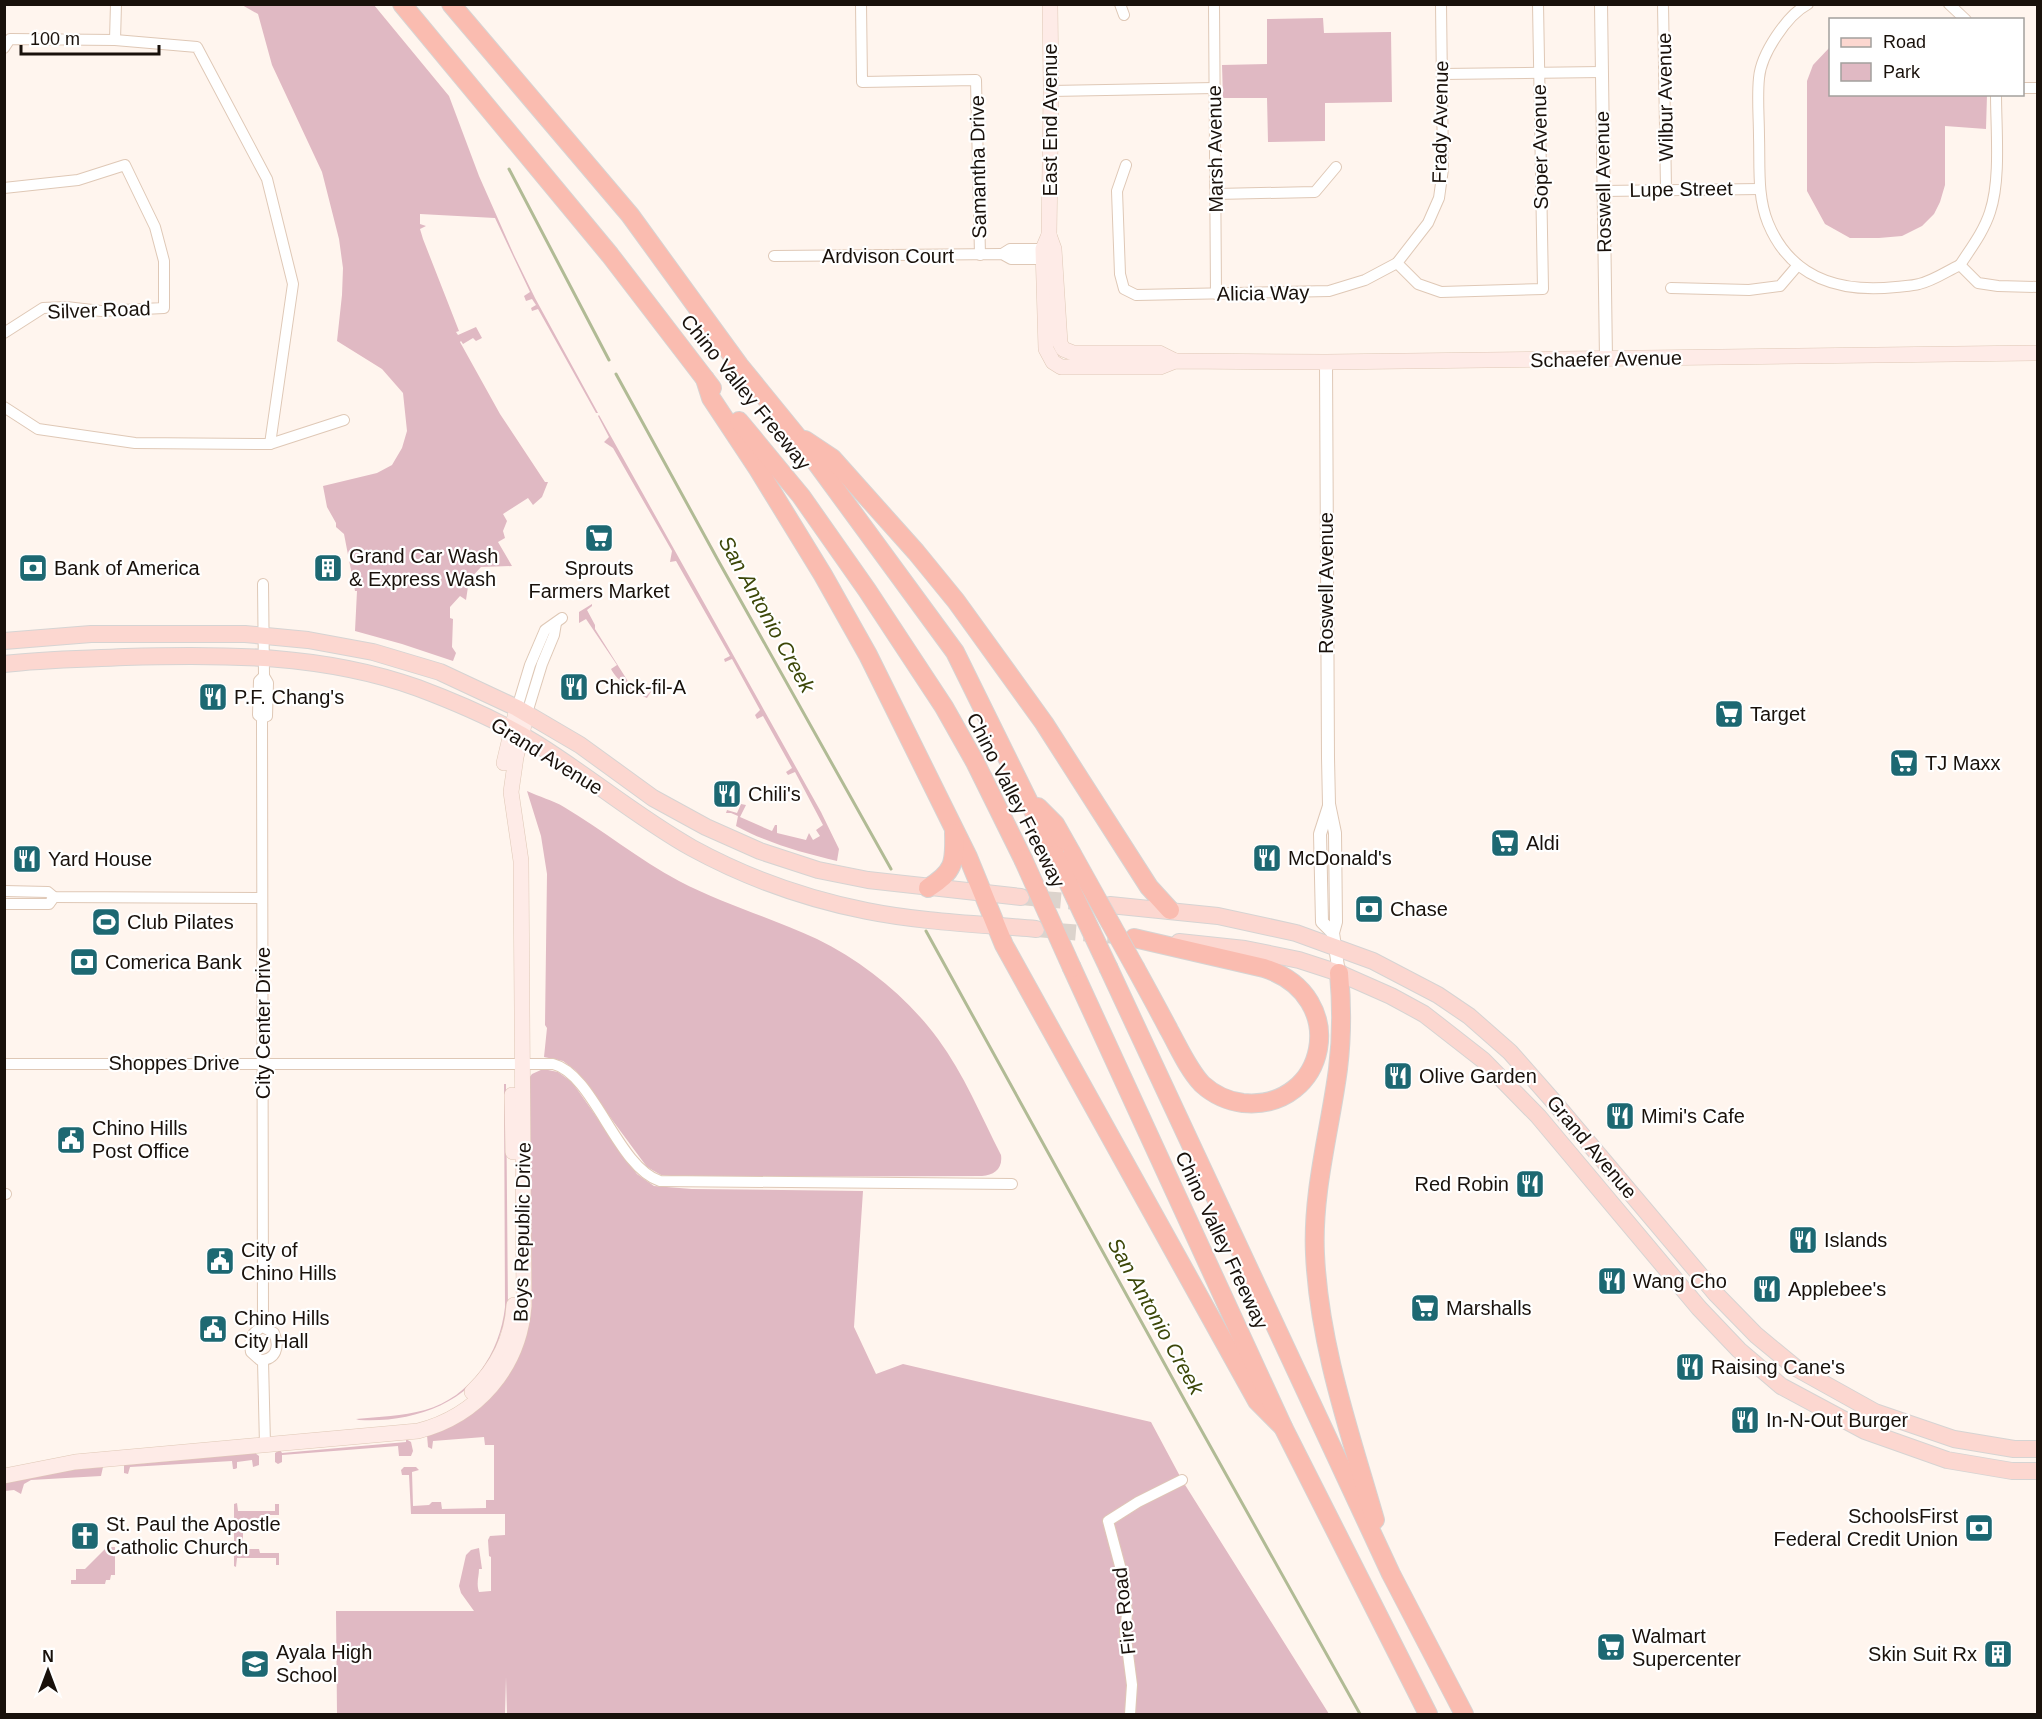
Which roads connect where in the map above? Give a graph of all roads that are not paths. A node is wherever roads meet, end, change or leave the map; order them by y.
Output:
1 (116, 4) edge
2 (402, 4) edge
3 (451, 4) edge
4 (861, 4) edge
5 (1050, 4) edge
6 (1214, 4) edge
7 (1441, 4) edge
8 (1538, 4) edge
9 (1601, 4) edge
10 (1663, 4) edge
11 (1800, 6) edge
12 (115, 40) junction
13 (4, 48) edge
14 (1602, 72) junction
15 (1539, 73) junction
16 (1442, 74) junction
17 (1215, 88) junction
18 (1051, 91) junction
19 (1996, 96) edge
20 (1126, 165) dead end
21 (1336, 167) dead end
22 (4, 188) edge
23 (1666, 189) junction
24 (1760, 189) junction
25 (1603, 191) junction
26 (1216, 194) junction
27 (1049, 250) junction
28 (980, 255) junction
29 (774, 256) dead end
30 (1397, 263) junction
31 (1798, 265) junction
32 (1960, 265) junction
33 (2037, 287) edge
34 (1671, 288) dead end
35 (1216, 294) junction
36 (4, 333) edge
37 (1063, 349) joint
38 (2037, 353) edge
39 (1048, 356) joint
40 (1606, 359) junction
41 (1175, 361) junction
42 (1326, 362) junction
43 (705, 379) junction
44 (4, 406) edge
45 (344, 420) dead end
46 (796, 435) junction
47 (270, 444) junction
48 (263, 584) dead end
49 (559, 621) dead end
50 (263, 635) junction
51 (4, 641) edge
52 (264, 657) junction
53 (4, 664) edge
54 (522, 710) junction
55 (517, 733) junction
56 (954, 829) junction
57 (1064, 855) junction
58 (928, 888) junction
59 (4, 891) edge
60 (983, 894) junction
61 (54, 897) junction
62 (1021, 897) tunnel mouth
63 (262, 898) junction
64 (4, 904) edge
65 (1110, 905) dead end
66 (1170, 910) junction
67 (995, 926) junction
68 (1036, 929) tunnel mouth
69 (1131, 938) joint
70 (1334, 940) junction
71 (1339, 973) junction
72 (263, 1063) junction
73 (517, 1063) junction
74 (4, 1064) edge
75 (1012, 1184) dead end
76 (264, 1327) junction
77 (263, 1360) junction
78 (1283, 1427) junction
79 (265, 1440) junction
80 (2037, 1449) edge
81 (4, 1466) edge
82 (2037, 1471) edge
83 (4, 1476) edge
84 (1182, 1480) dead end
85 (1391, 1574) junction
86 (1130, 1714) edge
87 (1428, 1714) edge
88 (1464, 1714) edge

1 - 12 street
2 - 43 highway, Chino Valley Freeway
3 - 46 highway, Chino Valley Freeway
4 - 28 street, Samantha Drive
5 - 18 main road, East End Avenue
6 - 17 street, Marsh Avenue
7 - 16 street, Frady Avenue
8 - 15 street, Soper Avenue
9 - 14 street, Roswell Avenue
10 - 23 street, Wilbur Avenue
11 - 24 street
12 - 13 street
12 - 47 street
14 - 15 street
14 - 25 street, Roswell Avenue
15 - 16 street
15 - 30 street, Soper Avenue
16 - 30 street, Frady Avenue
17 - 18 street
17 - 26 street, Marsh Avenue
18 - 27 main road, East End Avenue
19 - 32 street
20 - 35 street, Alicia Way
21 - 26 street
22 - 36 street, Silver Road
23 - 24 street, Lupe Street
23 - 25 street, Lupe Street
24 - 31 street
25 - 40 street, Roswell Avenue
26 - 35 street, Marsh Avenue
27 - 28 street, Ardvison Court
27 - 37 main road, East End Avenue
27 - 39 main road, East End Avenue
28 - 29 street, Ardvison Court
30 - 35 street, Alicia Way
31 - 32 street
31 - 34 street
32 - 33 street
37 - 41 main road, Schaefer Avenue
38 - 40 main road, Schaefer Avenue
39 - 41 main road, Schaefer Avenue
40 - 42 main road, Schaefer Avenue
41 - 42 main road, Schaefer Avenue
42 - 70 street, Roswell Avenue
43 - 56 highway
43 - 78 highway, Chino Valley Freeway, bridge
44 - 47 street
45 - 47 street
46 - 57 highway, Chino Valley Freeway
46 - 66 highway
48 - 50 street, City Center Drive
49 - 54 street
50 - 51 main road, Grand Avenue
50 - 52 street, City Center Drive
50 - 54 main road, Grand Avenue
52 - 53 main road, Grand Avenue
52 - 55 main road, Grand Avenue
52 - 63 street, City Center Drive
54 - 55 main road, Boys Republic Drive
54 - 58 main road, Grand Avenue
55 - 67 main road, Grand Avenue
55 - 73 main road, Boys Republic Drive
56 - 58 highway
56 - 60 highway
57 - 69 highway, bridge
57 - 85 highway, Chino Valley Freeway, bridge
58 - 60 main road, Grand Avenue
59 - 61 street
60 - 62 main road, Grand Avenue
60 - 67 highway
61 - 63 street
61 - 64 street
63 - 72 street, City Center Drive
65 - 66 main road, Grand Avenue
66 - 70 main road, Grand Avenue
67 - 68 main road, Grand Avenue
67 - 78 highway
69 - 71 main road, Grand Avenue
70 - 71 street, Roswell Avenue
70 - 80 main road, Grand Avenue
71 - 82 main road, Grand Avenue
71 - 85 highway
72 - 73 street, Shoppes Drive
72 - 74 street, Shoppes Drive
72 - 76 street, City Center Drive
73 - 75 street, Shoppes Drive
73 - 79 main road, Boys Republic Drive
76 - 77 street, City Center Drive
76 - 77 street, City Center Drive
77 - 79 street, City Center Drive
78 - 87 highway, Chino Valley Freeway
79 - 81 main road, Boys Republic Drive
79 - 83 main road, Boys Republic Drive
84 - 86 street, Fire Road
85 - 88 highway, Chino Valley Freeway

